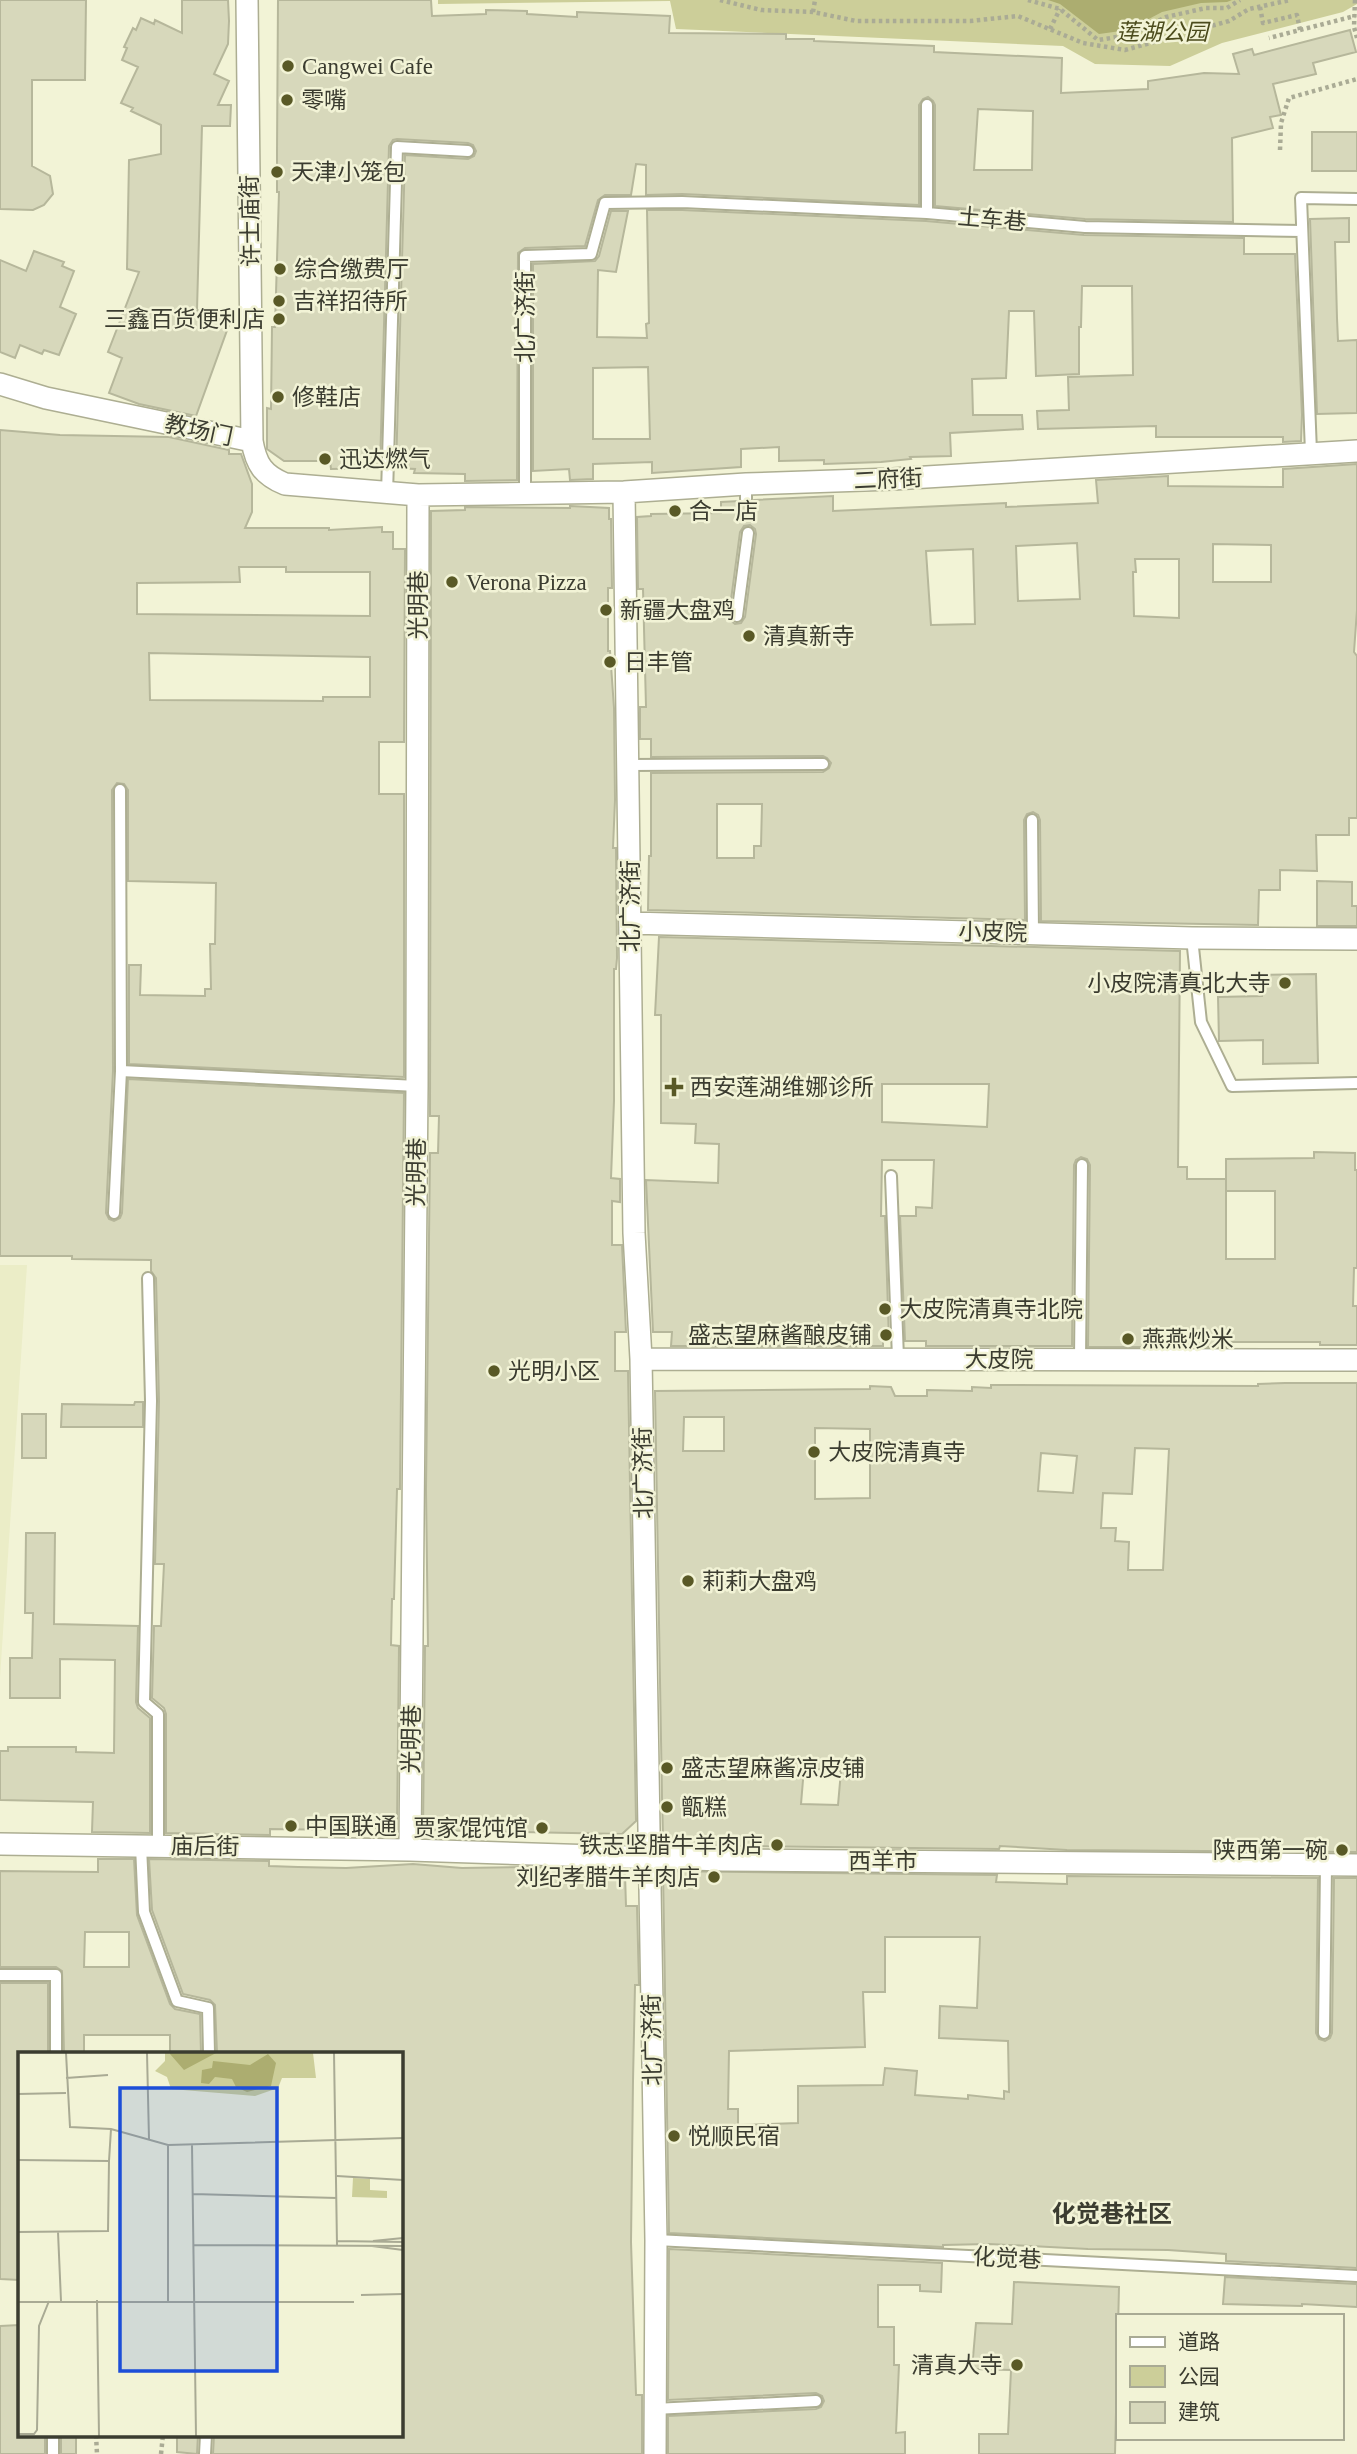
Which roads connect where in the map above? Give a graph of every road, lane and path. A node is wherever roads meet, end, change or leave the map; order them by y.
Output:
1 (247, 0) edge
2 (720, 0) edge
3 (815, 0) edge
4 (1028, 0) edge
5 (1240, 0) edge
6 (1248, 0) edge
7 (1290, 0) edge
8 (1355, 0) edge
9 (1260, 7) junction
10 (1059, 9) junction
11 (1249, 9) junction
12 (813, 12) junction
13 (1355, 16) junction
14 (1050, 29) junction
15 (1300, 30) junction
16 (1269, 38) dead end
17 (1357, 38) edge
18 (1357, 79) edge
19 (927, 105) dead end
20 (1280, 150) dead end
21 (468, 151) dead end
22 (1357, 199) edge
23 (682, 202) joint
24 (927, 213) junction
25 (1302, 231) junction
26 (0, 384) edge
27 (252, 441) junction
28 (1357, 451) edge
29 (1311, 452) junction
30 (524, 492) junction
31 (624, 492) junction
32 (387, 494) junction
33 (418, 495) junction
34 (748, 533) dead end
35 (737, 617) dead end
36 (822, 764) dead end
37 (629, 765) junction
38 (120, 790) dead end
39 (1032, 820) dead end
40 (629, 923) junction
41 (1033, 933) junction
42 (1192, 938) junction
43 (1357, 939) edge
44 (121, 1071) junction
45 (1357, 1083) edge
46 (417, 1086) junction
47 (1082, 1165) dead end
48 (891, 1176) dead end
49 (114, 1213) dead end
50 (148, 1278) dead end
51 (898, 1358) junction
52 (641, 1359) junction
53 (1080, 1359) junction
54 (1357, 1360) edge
55 (0, 1844) edge
56 (149, 1845) junction
57 (410, 1850) junction
58 (648, 1857) junction
59 (1326, 1865) junction
60 (1357, 1865) edge
61 (0, 1975) edge
62 (1324, 2033) dead end
63 (56, 2052) edge
64 (209, 2052) edge
65 (656, 2240) junction
66 (1357, 2276) edge
67 (816, 2401) dead end
68 (654, 2409) junction
69 (53, 2436) edge
70 (96, 2436) edge
71 (163, 2436) edge
72 (206, 2436) edge
73 (53, 2454) edge
74 (97, 2454) edge
75 (161, 2454) edge
76 (205, 2454) edge
77 (655, 2454) edge

1 - 27 street, 许士庙街
2 - 12 path
3 - 12 path
4 - 10 path
5 - 10 path
6 - 11 path
7 - 9 path
8 - 13 path
9 - 11 path
9 - 15 path
10 - 14 path
11 - 14 path
12 - 14 path
13 - 15 path
13 - 17 path
15 - 16 path
18 - 20 path
19 - 24 lane
21 - 32 lane
22 - 25 lane
23 - 24 lane, 土车巷
23 - 30 lane, 北广济街
24 - 25 lane, 土车巷
25 - 29 lane
26 - 27 street, 教场门
27 - 32 street, 教场门
28 - 29 street, 二府街
29 - 31 street, 二府街
30 - 31 street, 二府街
30 - 33 street, 二府街
31 - 37 street, 北广济街
32 - 33 street, 教场门
33 - 46 street, 光明巷
34 - 35 lane
36 - 37 lane
37 - 40 street, 北广济街
38 - 44 lane
39 - 41 lane
40 - 41 street, 小皮院
40 - 52 street, 北广济街
41 - 42 street, 小皮院
42 - 43 street, 小皮院
42 - 45 lane
44 - 46 lane
44 - 49 lane
46 - 57 street, 光明巷
47 - 53 lane
48 - 51 lane
50 - 56 lane
51 - 52 street, 大皮院
51 - 53 street, 大皮院
52 - 58 street, 北广济街
53 - 54 street, 大皮院
55 - 56 street, 庙后街
56 - 57 street, 庙后街
56 - 64 lane
57 - 58 street, 西羊市
58 - 59 street, 西羊市
58 - 65 street, 北广济街
59 - 60 street, 西羊市
59 - 62 lane
61 - 63 lane
65 - 66 lane, 化觉巷
65 - 68 street, 北广济街
67 - 68 lane
68 - 77 street, 北广济街
69 - 73 lane
70 - 74 path
71 - 75 path
72 - 76 lane

